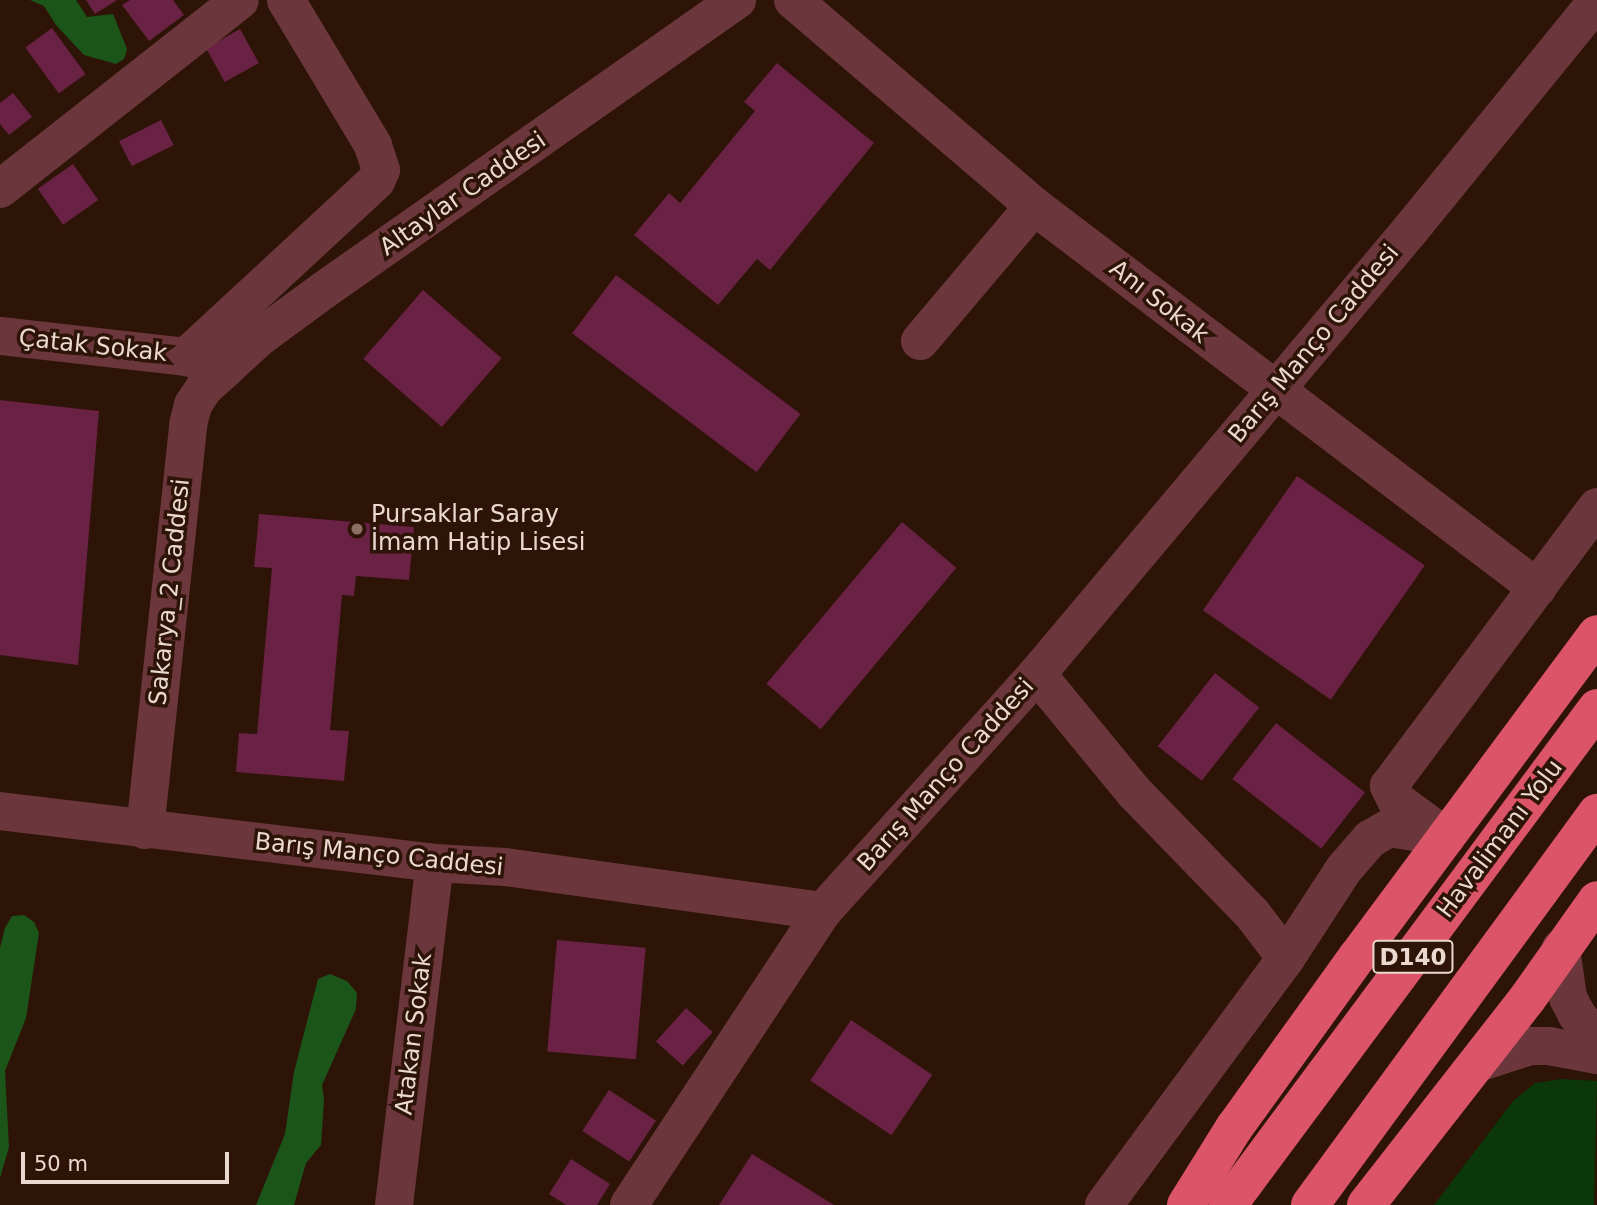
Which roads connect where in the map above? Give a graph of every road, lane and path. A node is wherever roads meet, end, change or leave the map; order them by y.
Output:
1 (240, 0) edge
2 (286, 0) edge
3 (737, 0) edge
4 (793, 0) edge
5 (1597, 1) edge
6 (0, 189) edge
7 (1034, 206) junction
8 (0, 336) edge
9 (920, 341) dead end
10 (186, 357) junction
11 (227, 367) junction
12 (1274, 391) junction
13 (1597, 507) edge
14 (1536, 588) junction
15 (1597, 634) edge
16 (1037, 674) junction
17 (1597, 708) edge
18 (0, 811) edge
19 (1597, 813) edge
20 (145, 830) junction
21 (1446, 837) junction
22 (435, 863) junction
23 (1597, 900) edge
24 (823, 911) junction
25 (1561, 948) junction
26 (1286, 958) junction
27 (1597, 1040) edge
28 (1597, 1055) edge
29 (1478, 1063) junction
30 (394, 1205) edge
31 (629, 1205) edge
32 (1104, 1205) edge
33 (1186, 1205) edge
34 (1228, 1205) edge
35 (1310, 1205) edge
36 (1366, 1205) edge

1 - 6 street
2 - 10 street
3 - 11 street, Altaylar Caddesi
4 - 7 street, Anı Sokak
5 - 12 street, Barış Manço Caddesi
7 - 9 street
7 - 12 street, Anı Sokak
8 - 10 street, Çatak Sokak
10 - 11 street
11 - 20 street, Sakarya_2 Caddesi
12 - 14 street, Anı Sokak
12 - 16 street, Barış Manço Caddesi
13 - 14 street
14 - 21 street
15 - 21 highway
16 - 24 street, Barış Manço Caddesi
16 - 26 street
17 - 34 highway, Havalimanı Yolu / D140
18 - 20 street, Barış Manço Caddesi
19 - 35 highway, D140
20 - 22 street, Barış Manço Caddesi
21 - 26 street
21 - 33 highway
22 - 24 street, Barış Manço Caddesi
22 - 30 street, Atakan Sokak
23 - 25 highway
24 - 31 street
25 - 27 street
25 - 29 highway
26 - 32 street
28 - 29 street
29 - 36 highway

